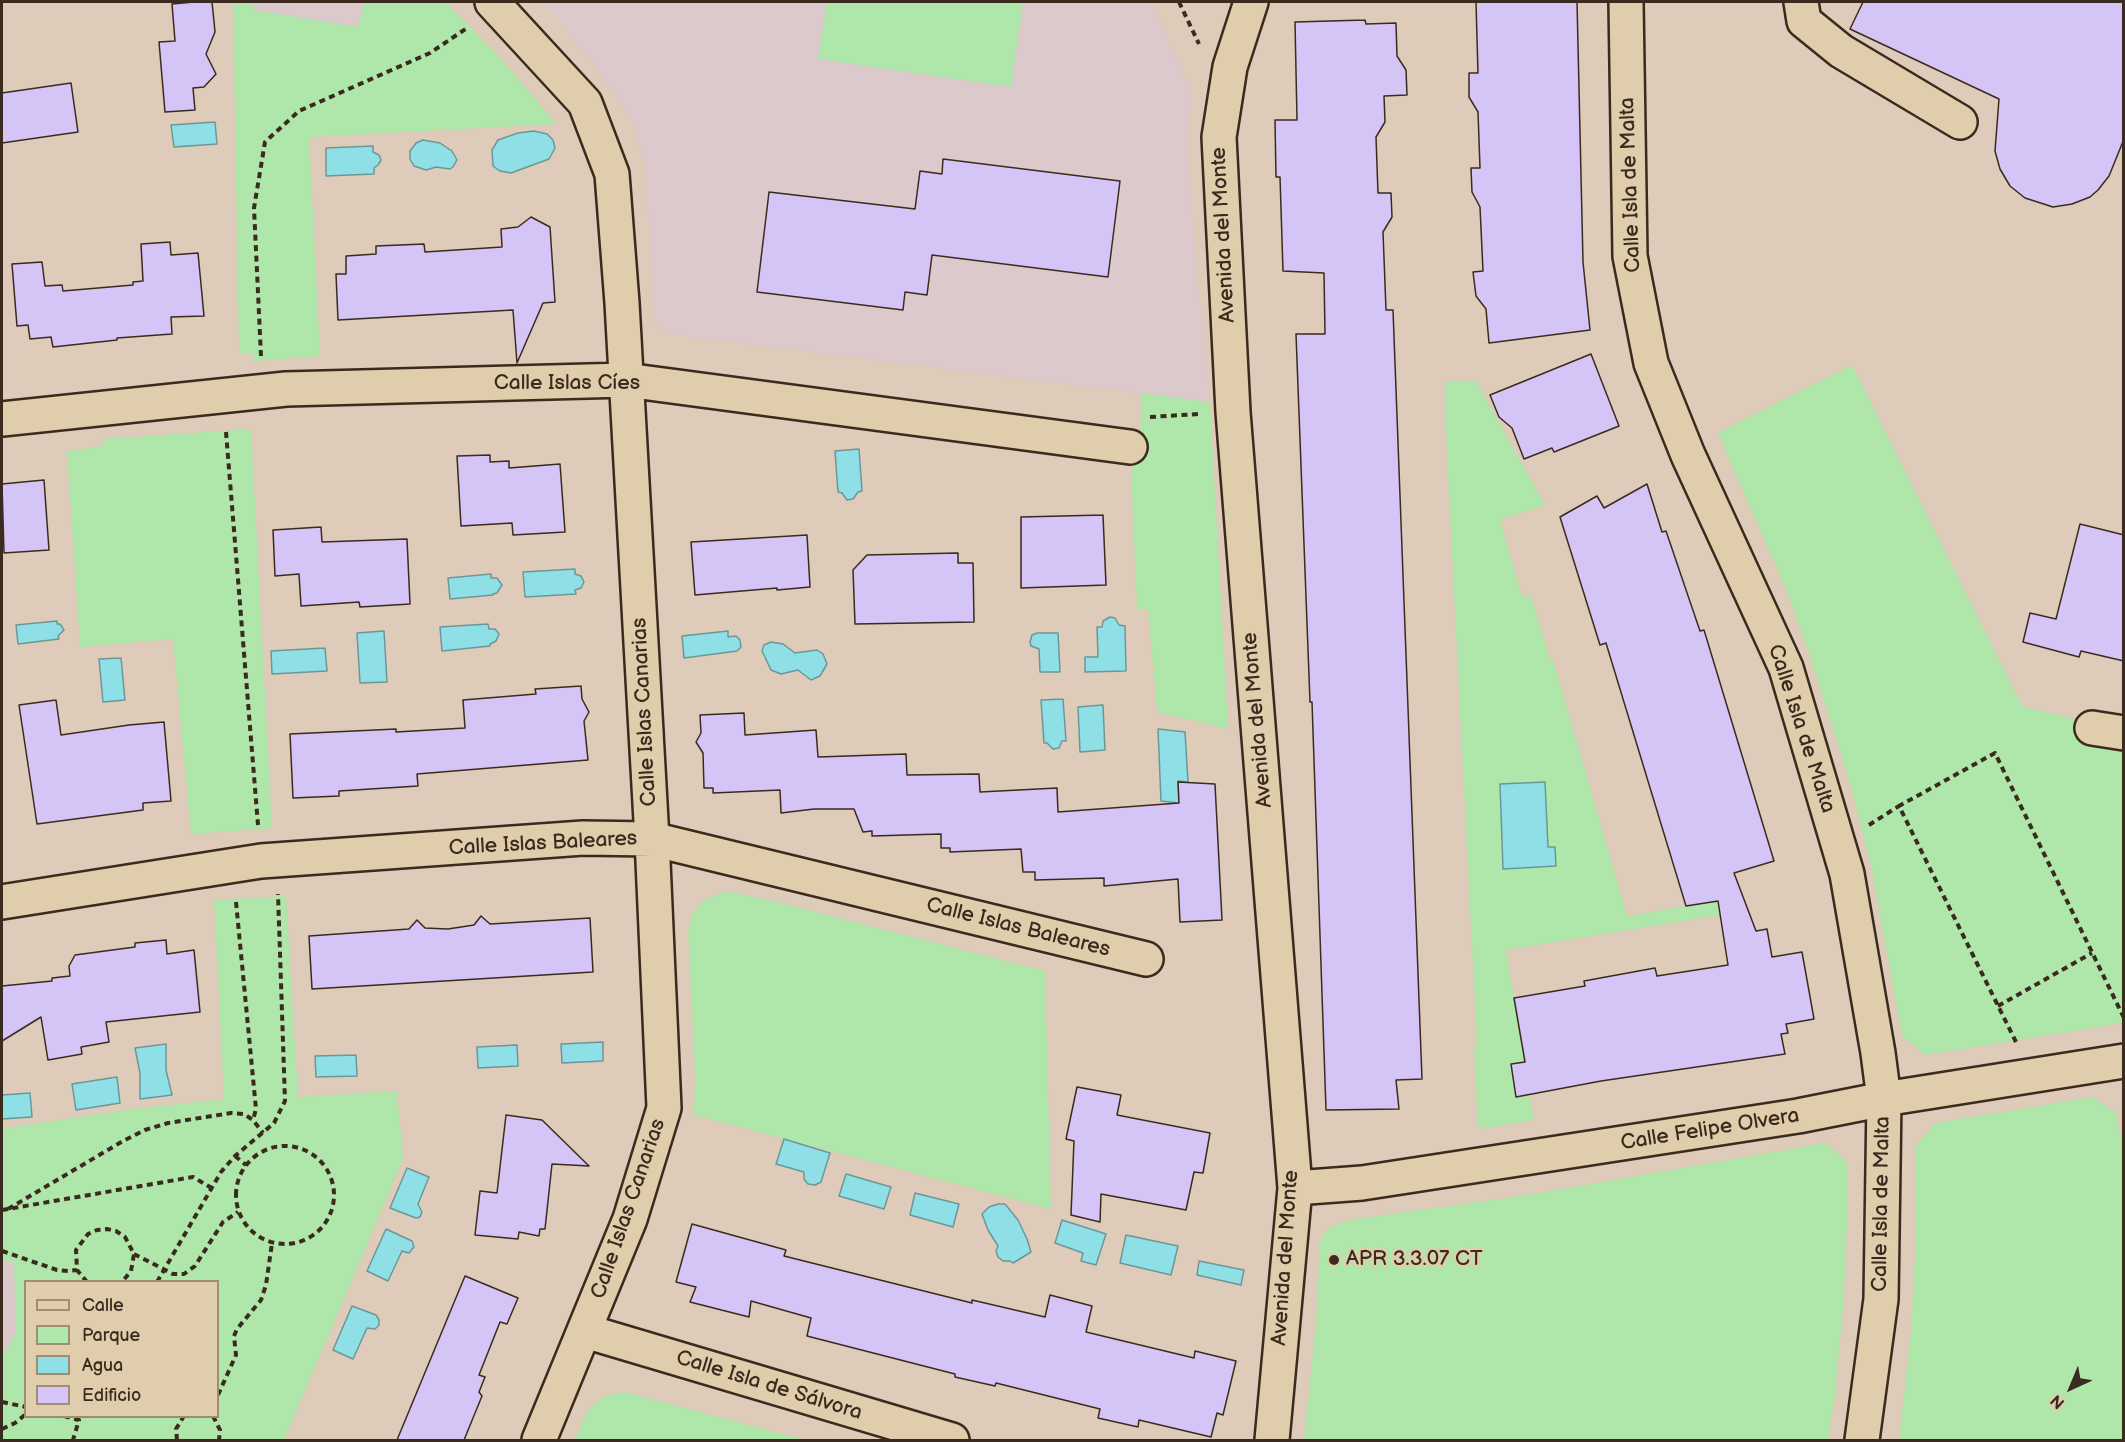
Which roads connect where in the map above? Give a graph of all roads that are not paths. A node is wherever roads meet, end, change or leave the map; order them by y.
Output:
1 (1251, 2) edge
2 (1626, 2) edge
3 (1801, 2) edge
4 (495, 4) edge
5 (1959, 122) dead end
6 (626, 380) junction
7 (2, 419) edge
8 (1135, 432) road end
9 (2092, 728) dead end
10 (2124, 733) edge
11 (652, 839) junction
12 (2, 902) edge
13 (1146, 959) dead end
14 (2124, 1061) edge
15 (1884, 1099) junction
16 (1295, 1188) junction
17 (585, 1331) junction
18 (539, 1440) edge
19 (952, 1440) edge
20 (1272, 1440) edge
21 (1863, 1440) edge

1 - 16 street, Avenida del Monte
2 - 15 street, Calle Isla de Malta
3 - 5 street
4 - 6 street, Calle Islas Canarias
6 - 7 street, Calle Islas Cíes
6 - 8 street, Calle Islas Cíes
6 - 11 street, Calle Islas Canarias
9 - 10 street
11 - 12 street, Calle Islas Baleares
11 - 13 street, Calle Islas Baleares
11 - 17 street, Calle Islas Canarias
14 - 15 street, Calle Felipe Olvera
15 - 16 street, Calle Felipe Olvera
15 - 21 street, Calle Isla de Malta
16 - 20 street, Avenida del Monte
17 - 18 street, Calle Islas Canarias
17 - 19 street, Calle Isla de Sálvora

